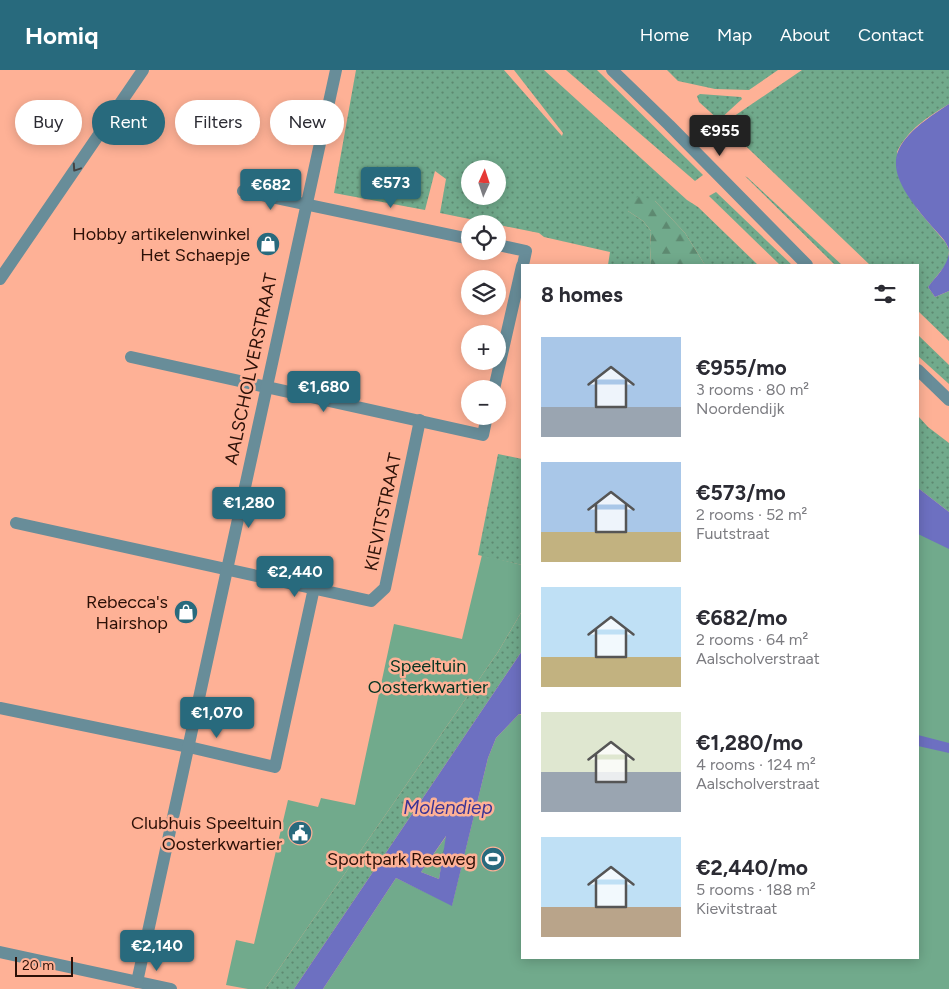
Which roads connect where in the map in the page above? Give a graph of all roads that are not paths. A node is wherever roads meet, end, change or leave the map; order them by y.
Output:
1 (143, 70) edge
2 (336, 70) edge
3 (612, 70) edge
4 (242, 191) dead end
5 (306, 205) junction
6 (461, 237) edge
7 (506, 247) edge
8 (523, 264) edge
9 (807, 264) edge
10 (521, 274) edge
11 (0, 280) edge
12 (131, 357) dead end
13 (919, 371) edge
14 (496, 380) edge
15 (266, 387) junction
16 (949, 400) edge
17 (420, 420) junction
18 (485, 425) edge
19 (16, 523) dead end
20 (226, 569) junction
21 (314, 588) junction
22 (0, 708) edge
23 (189, 747) junction
24 (0, 952) edge
25 (137, 982) junction
26 (171, 989) edge

1 -> 11 street
2 - 5 street, AALSCHOLVERSTRAAT
3 - 9 street
4 - 5 street
5 - 6 street
5 - 15 street, AALSCHOLVERSTRAAT
7 - 8 street
10 - 14 street
12 - 15 street
13 - 16 street
15 - 17 street
15 - 20 street, AALSCHOLVERSTRAAT
17 - 18 street
17 - 21 street, KIEVITSTRAAT
19 - 20 street, KIEVITSTRAAT
20 - 21 street, KIEVITSTRAAT
20 - 23 street, AALSCHOLVERSTRAAT
21 - 23 street
22 - 23 street
23 - 25 street, AALSCHOLVERSTRAAT
24 - 25 street
25 - 26 street

